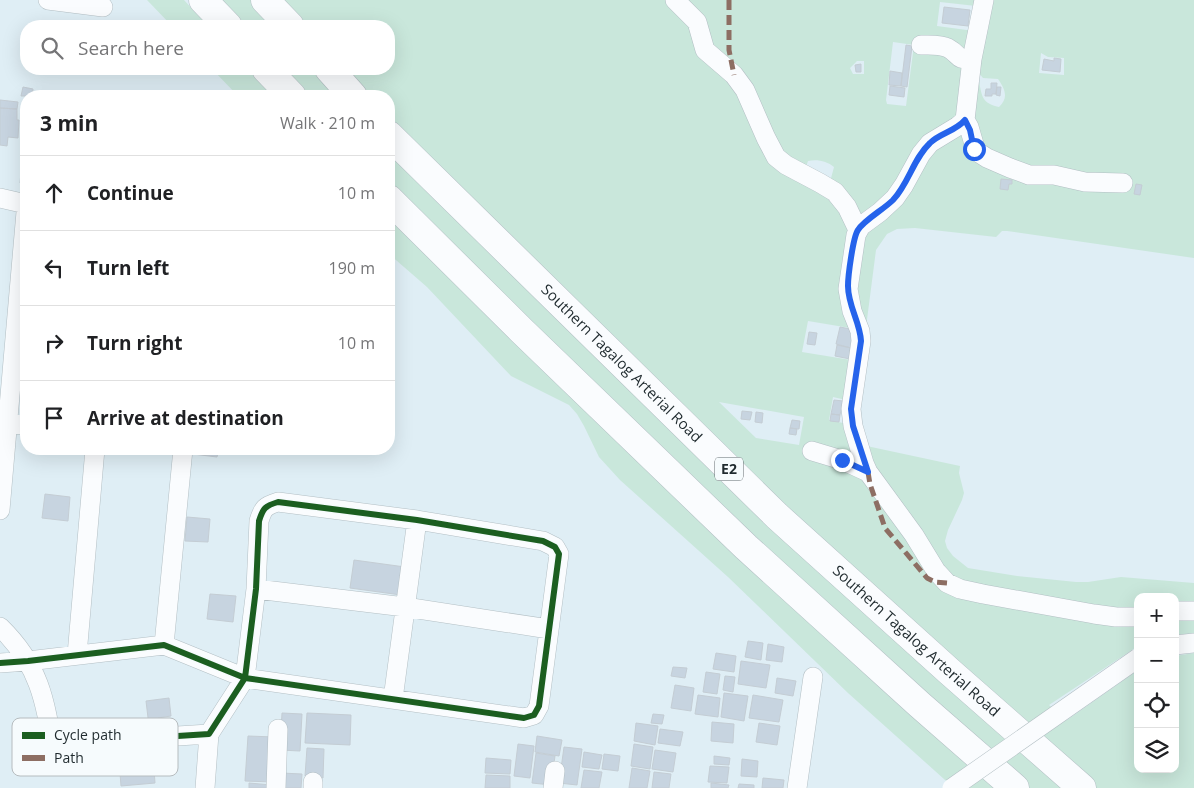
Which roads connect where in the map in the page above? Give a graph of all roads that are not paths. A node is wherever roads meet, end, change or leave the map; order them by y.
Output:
1 (48, 0) edge
2 (203, 0) edge
3 (265, 0) edge
4 (675, 0) edge
5 (984, 0) edge
6 (103, 7) dead end
7 (222, 20) edge
8 (284, 20) edge
9 (920, 45) dead end
10 (972, 59) junction
11 (272, 75) edge
12 (335, 75) edge
13 (286, 90) edge
14 (348, 90) edge
15 (965, 120) junction
16 (395, 141) edge
17 (1123, 183) dead end
18 (0, 198) edge
19 (20, 203) edge
20 (395, 205) edge
21 (858, 230) junction
22 (20, 297) edge
23 (11, 424) edge
24 (812, 451) dead end
25 (94, 455) edge
26 (182, 455) edge
27 (868, 472) junction
28 (0, 510) edge
29 (417, 520) junction
30 (256, 589) junction
31 (405, 607) junction
32 (1179, 611) edge
33 (1194, 611) edge
34 (1134, 617) edge
35 (0, 627) edge
36 (549, 629) junction
37 (1194, 643) edge
38 (164, 645) junction
39 (1179, 645) edge
40 (77, 655) junction
41 (28, 661) junction
42 (1134, 661) edge
43 (0, 663) edge
44 (813, 676) dead end
45 (245, 678) junction
46 (392, 699) junction
47 (48, 718) edge
48 (278, 729) dead end
49 (209, 734) junction
50 (178, 736) edge
51 (205, 788) edge
52 (276, 788) edge
53 (797, 788) edge
54 (952, 788) edge
55 (1015, 788) edge
56 (1082, 788) edge

1 - 6 street
2 - 7 highway
3 - 8 highway
4 - 21 street
5 - 10 street
9 - 10 street
10 - 15 street
11 - 13 highway
12 - 14 highway
15 - 17 street
15 - 21 street
16 - 56 highway, Southern Tagalog Arterial Road / E2
18 - 19 street
20 - 55 highway
21 - 27 street
22 - 23 street
23 - 28 street
24 - 27 street
25 - 40 street
26 - 38 street
27 - 34 street
29 - 30 street
29 - 31 street
29 - 36 street
30 - 31 street
30 - 45 street
31 - 36 street
31 - 46 street
32 - 33 street
35 - 41 street
36 - 46 street
37 - 39 street
38 - 40 street
38 - 45 street
40 - 41 street
41 - 43 street
41 - 47 street
42 - 54 street, bridge
44 - 53 street
45 - 46 street
45 - 49 street
48 - 52 street
49 - 50 street
49 - 51 street

